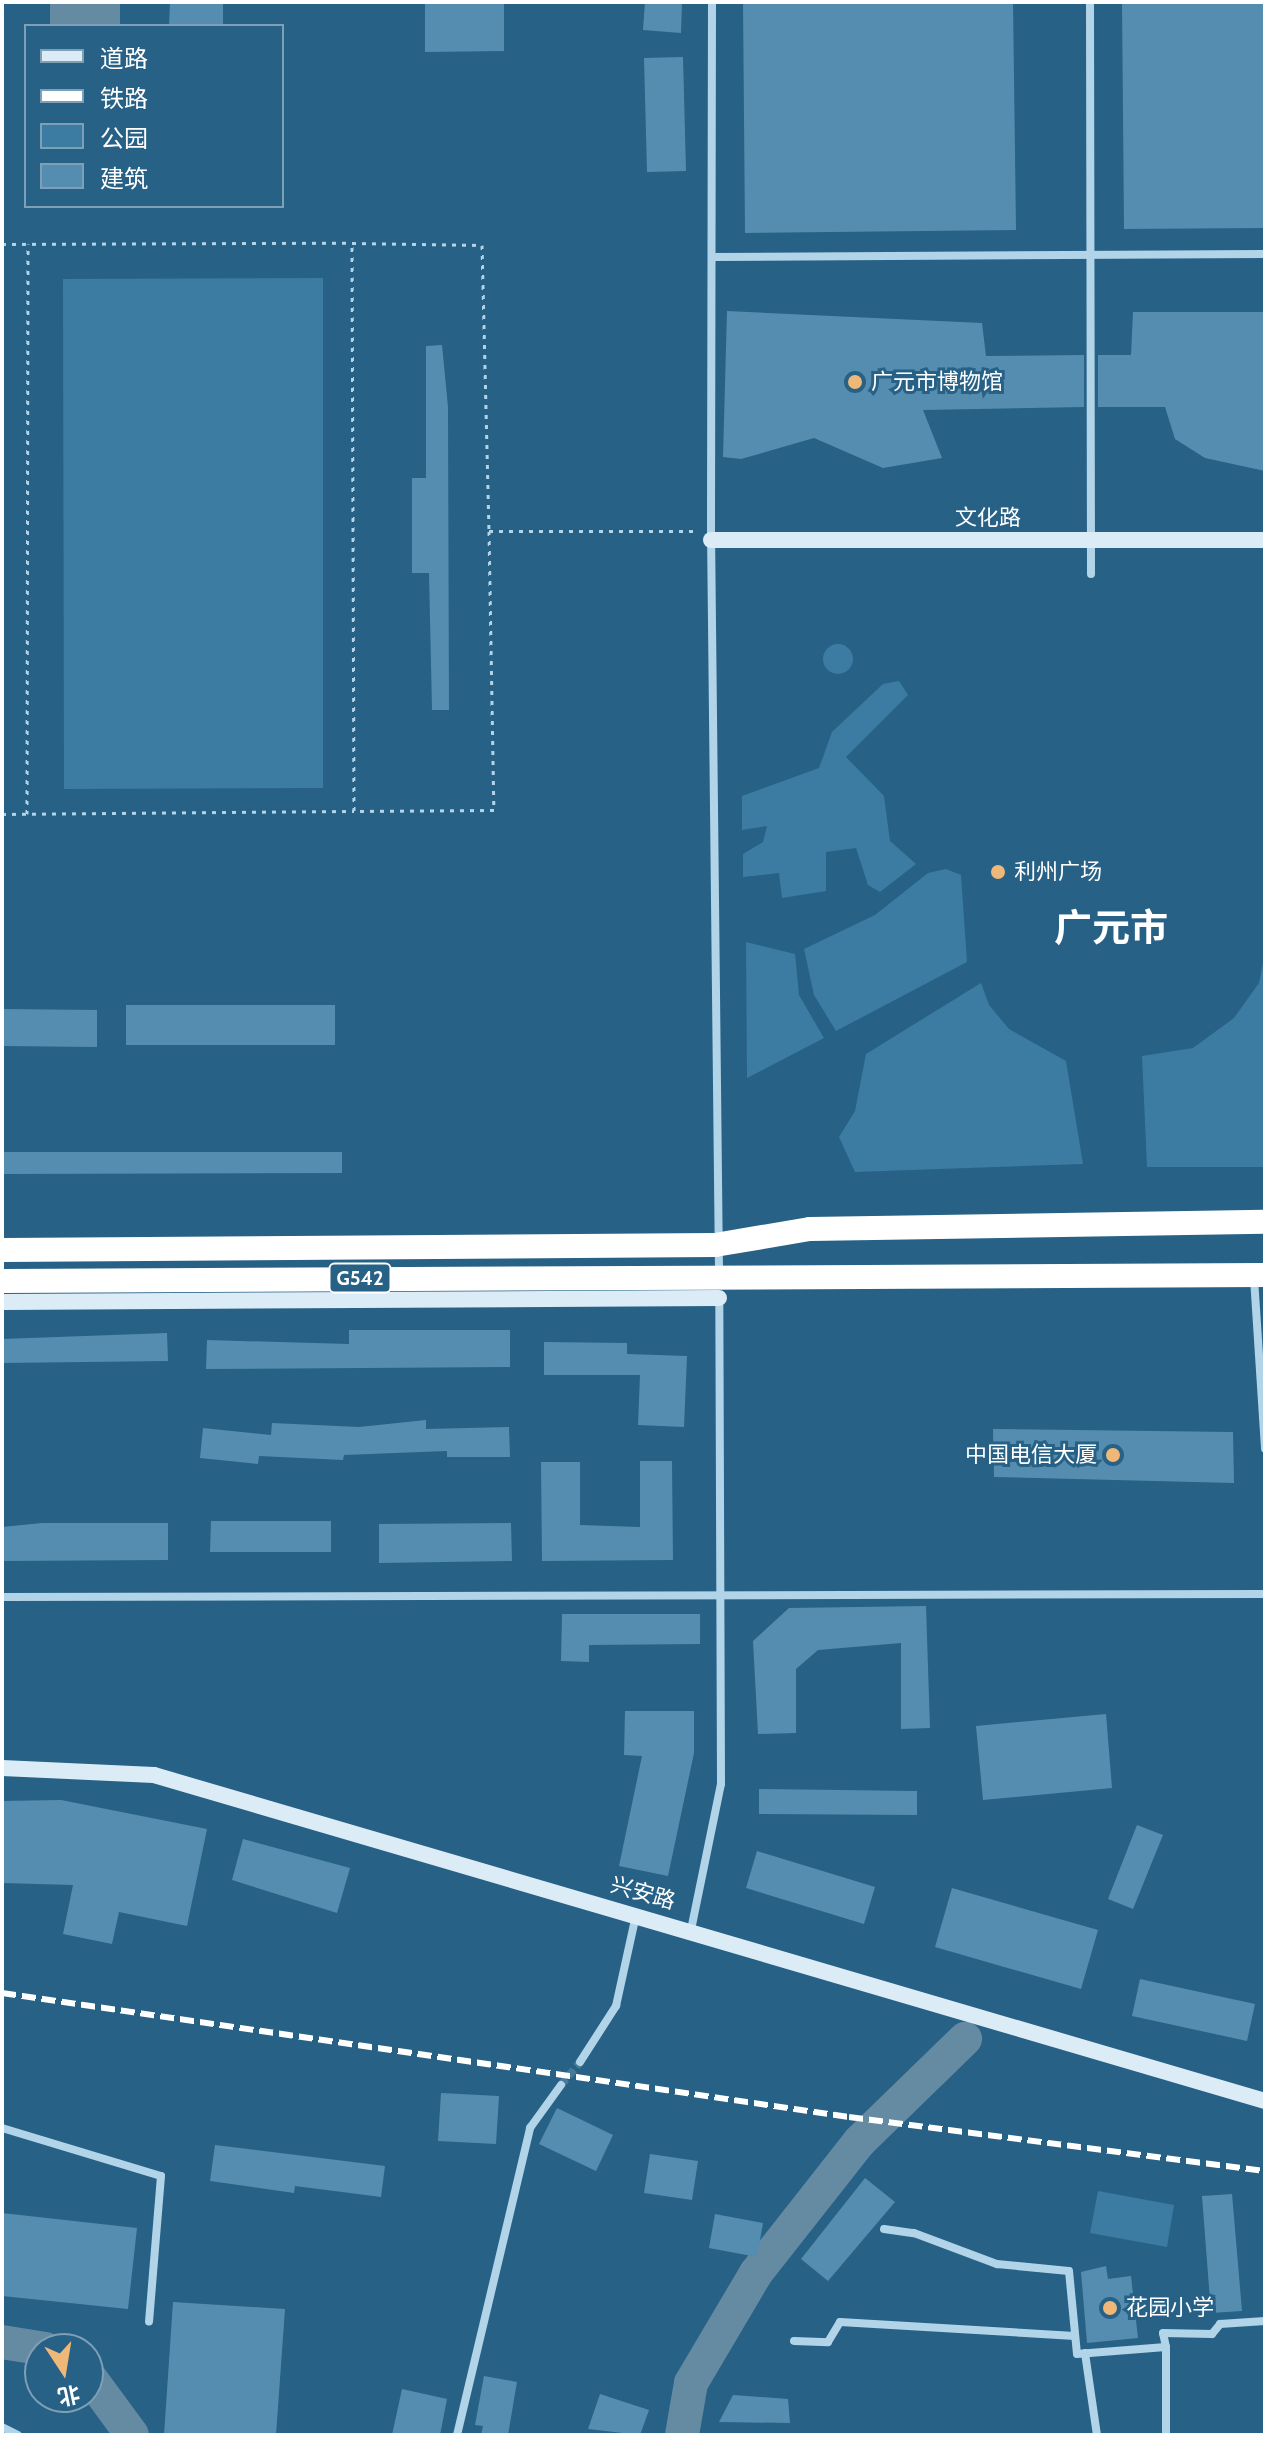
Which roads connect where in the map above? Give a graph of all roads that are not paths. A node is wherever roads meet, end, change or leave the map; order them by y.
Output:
1 (712, 2) edge
2 (1090, 2) edge
3 (1265, 254) edge
4 (1090, 255) junction
5 (712, 257) junction
6 (711, 536) junction
7 (1091, 540) junction
8 (1265, 540) edge
9 (1091, 574) dead end
10 (1265, 1222) edge
11 (715, 1245) junction
12 (2, 1250) edge
13 (1260, 1276) edge
14 (2, 1281) edge
15 (719, 1287) junction
16 (2, 1302) edge
17 (1265, 1449) edge
18 (718, 1592) junction
19 (1265, 1594) edge
20 (2, 1597) edge
21 (2, 1768) edge
22 (637, 1914) junction
23 (691, 1930) junction
24 (580, 2062) tunnel mouth
25 (561, 2085) tunnel mouth
26 (1265, 2101) edge
27 (2, 2128) edge
28 (884, 2229) dead end
29 (1265, 2321) edge
30 (149, 2322) dead end
31 (1075, 2336) junction
32 (794, 2341) dead end
33 (1166, 2347) junction
34 (1085, 2353) junction
35 (2, 2427) edge
36 (18, 2435) edge
37 (457, 2435) edge
38 (1097, 2435) edge
39 (1166, 2435) edge

1 - 5 street
2 - 4 street
3 - 4 street
4 - 5 street
4 - 7 street
5 - 6 street
6 - 7 street, 文化路
6 - 11 street
7 - 8 street, 文化路
7 - 9 street
10 - 11 highway, G542
11 - 12 highway, G542
11 - 15 street
13 - 15 highway, G542
13 - 17 street
14 - 15 highway, G542
15 - 16 street
15 - 18 street
18 - 19 street
18 - 20 street
18 - 23 street
21 - 22 street, 兴安路
22 - 23 street, 兴安路
22 - 24 street
23 - 26 street, 兴安路
25 - 37 street
27 - 30 street
28 - 31 street
29 - 33 street
31 - 32 street
31 - 34 street
33 - 34 street
33 - 39 street
34 - 38 street
35 - 36 street

